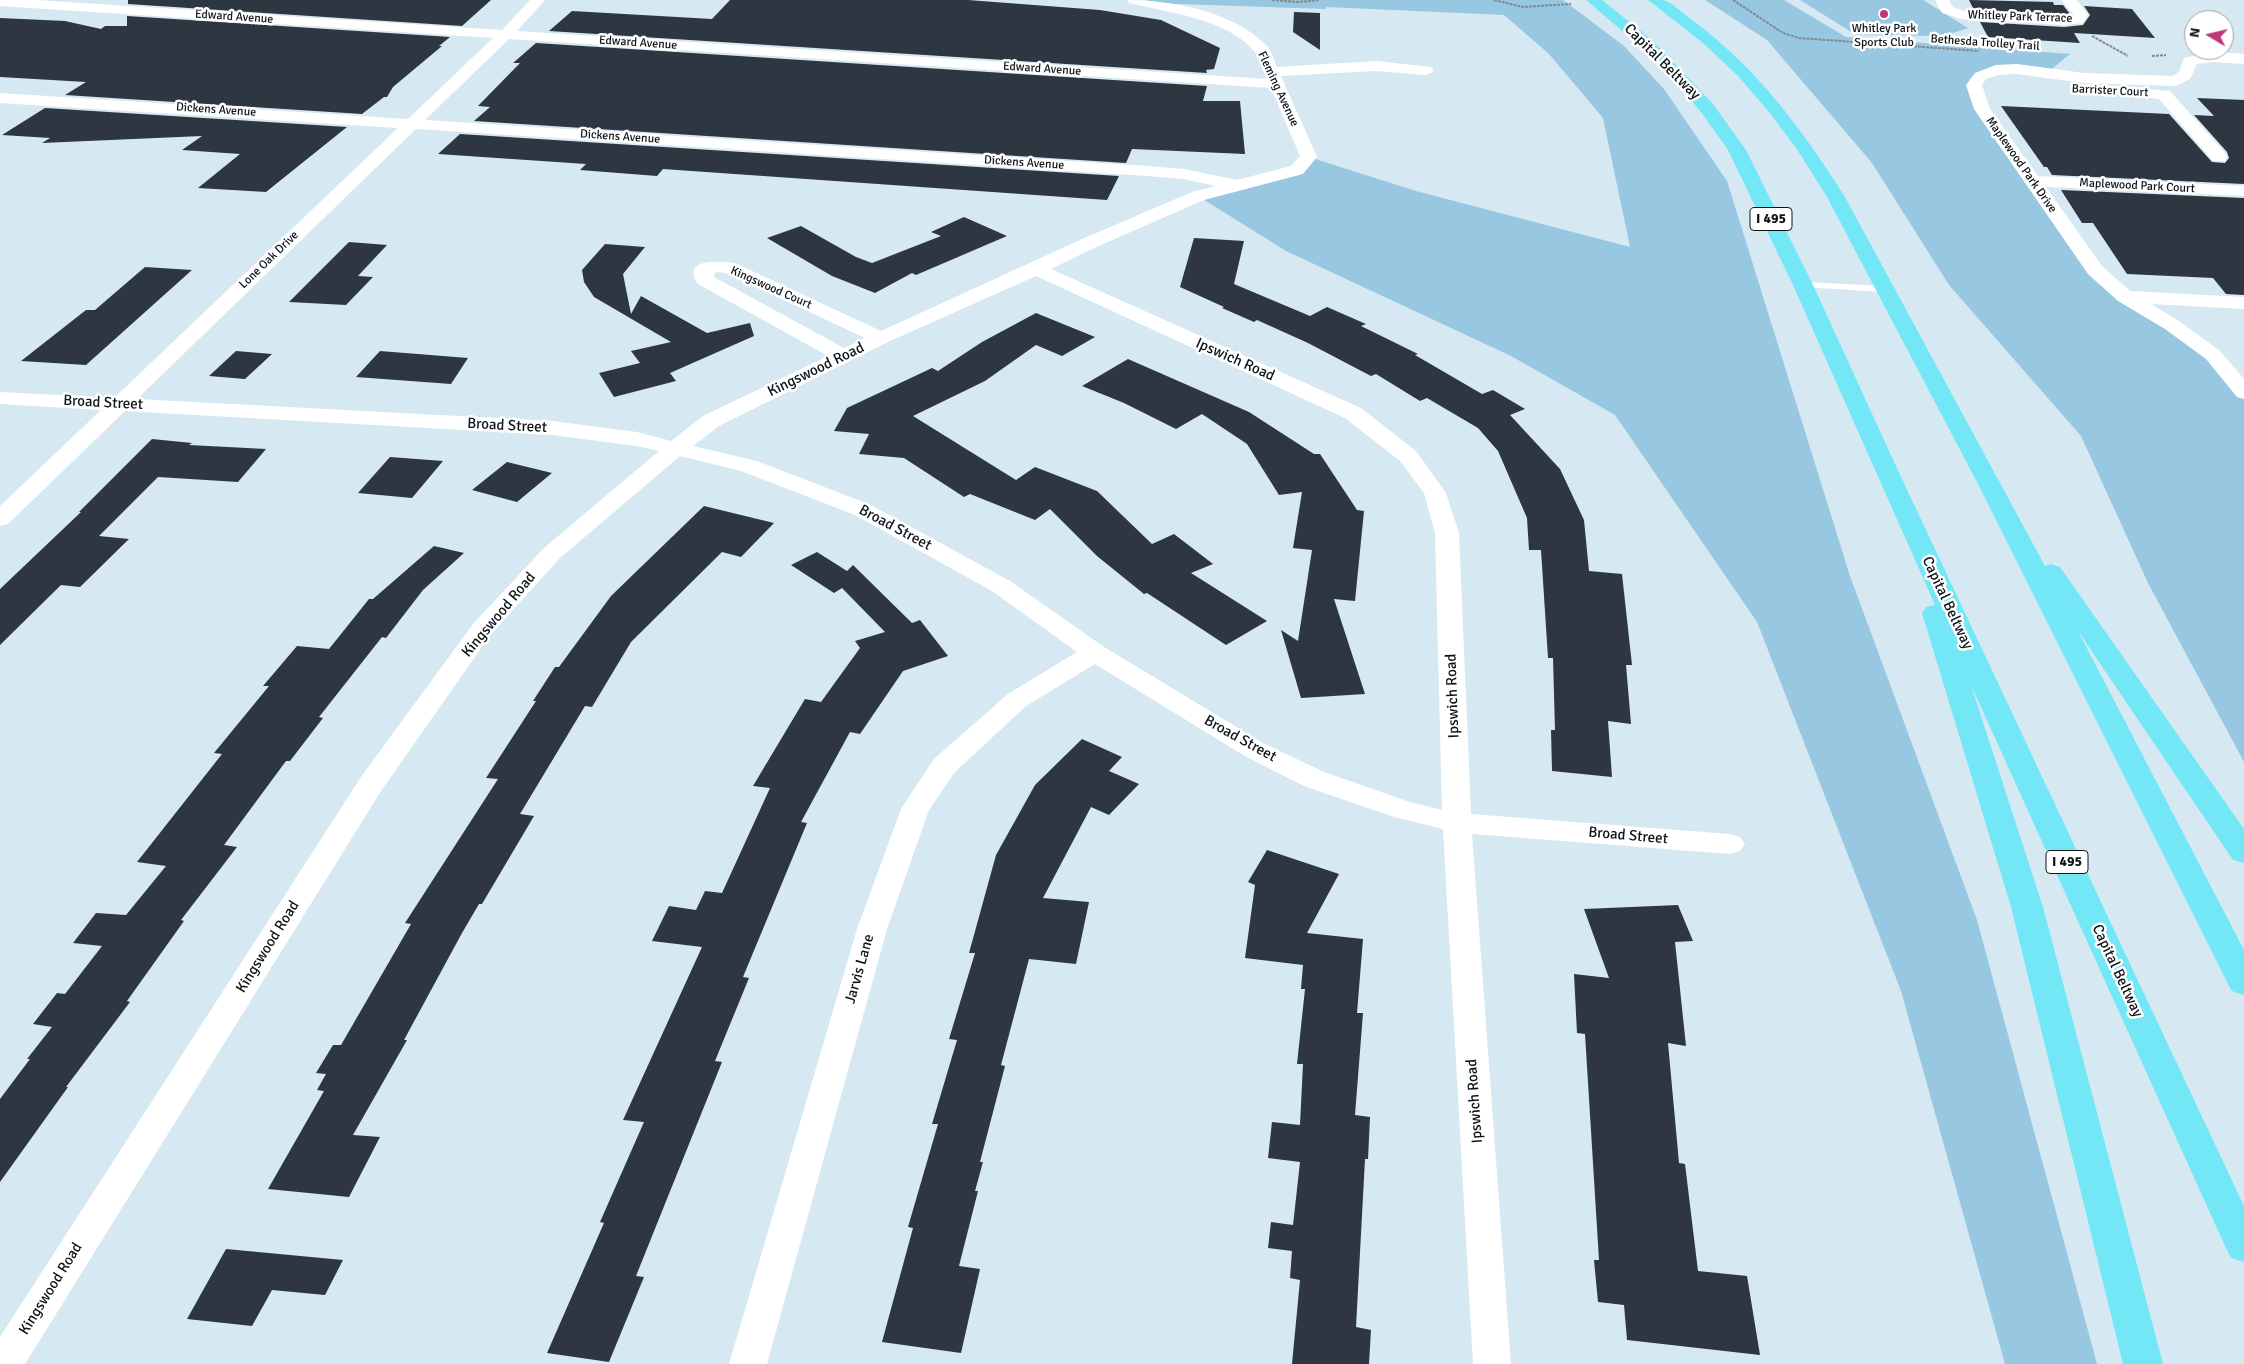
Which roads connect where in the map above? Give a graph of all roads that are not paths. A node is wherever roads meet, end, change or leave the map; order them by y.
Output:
1 (538, 0) edge
2 (1134, 0) edge
3 (1593, 0) edge
4 (1655, 0) edge
5 (1942, 0) edge
6 (2068, 0) edge
7 (0, 2) edge
8 (505, 35) junction
9 (2244, 59) edge
10 (1426, 70) dead end
11 (1274, 78) junction
12 (1974, 85) junction
13 (2002, 86) dead end
14 (2040, 88) dead end
15 (4, 101) edge
16 (411, 123) junction
17 (2219, 157) dead end
18 (2031, 181) junction
19 (1240, 185) junction
20 (2244, 191) edge
21 (1036, 269) junction
22 (1802, 285) junction
23 (1884, 289) junction
24 (2125, 297) junction
25 (2244, 303) edge
26 (881, 338) junction
27 (844, 356) junction
28 (2243, 390) edge
29 (0, 398) edge
30 (120, 403) junction
31 (677, 447) junction
32 (1890, 479) junction
33 (1989, 482) junction
34 (0, 518) edge
35 (1095, 653) junction
36 (1458, 823) junction
37 (1730, 844) dead end
38 (2244, 852) edge
39 (2244, 982) edge
40 (2244, 1246) edge
41 (3, 1362) edge
42 (748, 1364) edge
43 (1492, 1364) edge
44 (2143, 1364) edge

1 - 8 street, Lone Oak Drive
2 - 11 street, Fleming Avenue
3 - 22 highway, Capital Beltway / I 495
4 - 23 highway
5 - 6 street, Whitley Park Terrace
7 - 8 street, Edward Avenue
8 - 11 street, Edward Avenue
8 - 16 street, Lone Oak Drive
9 - 12 street
10 - 11 street, Edward Avenue
11 - 19 street, Fleming Avenue
12 - 13 street
12 - 18 street, Maplewood Park Drive
14 - 17 street, Barrister Court
15 - 16 street, Dickens Avenue
16 - 19 street, Dickens Avenue
16 - 30 street, Lone Oak Drive
18 - 20 street, Maplewood Park Court
18 - 24 street, Maplewood Park Drive
19 - 21 street, Kingswood Road
21 - 26 street, Kingswood Road
21 - 36 street, Ipswich Road
22 - 23 lane
22 - 32 highway, Capital Beltway / I 495
23 - 33 highway
24 - 25 street
24 - 28 street, Maplewood Park Drive
26 - 27 street, Kingswood Road
26 - 27 street, Kingswood Court
27 - 31 street, Kingswood Road
29 - 30 street, Broad Street
30 - 31 street, Broad Street
30 - 34 street, Lone Oak Drive
31 - 35 street, Broad Street
31 - 41 street, Kingswood Road
32 - 40 highway, Capital Beltway / I 495
32 - 44 highway
33 - 38 highway
33 - 39 highway
35 - 36 street, Broad Street
35 - 42 street, Jarvis Lane
36 - 37 street, Broad Street
36 - 43 street, Ipswich Road

